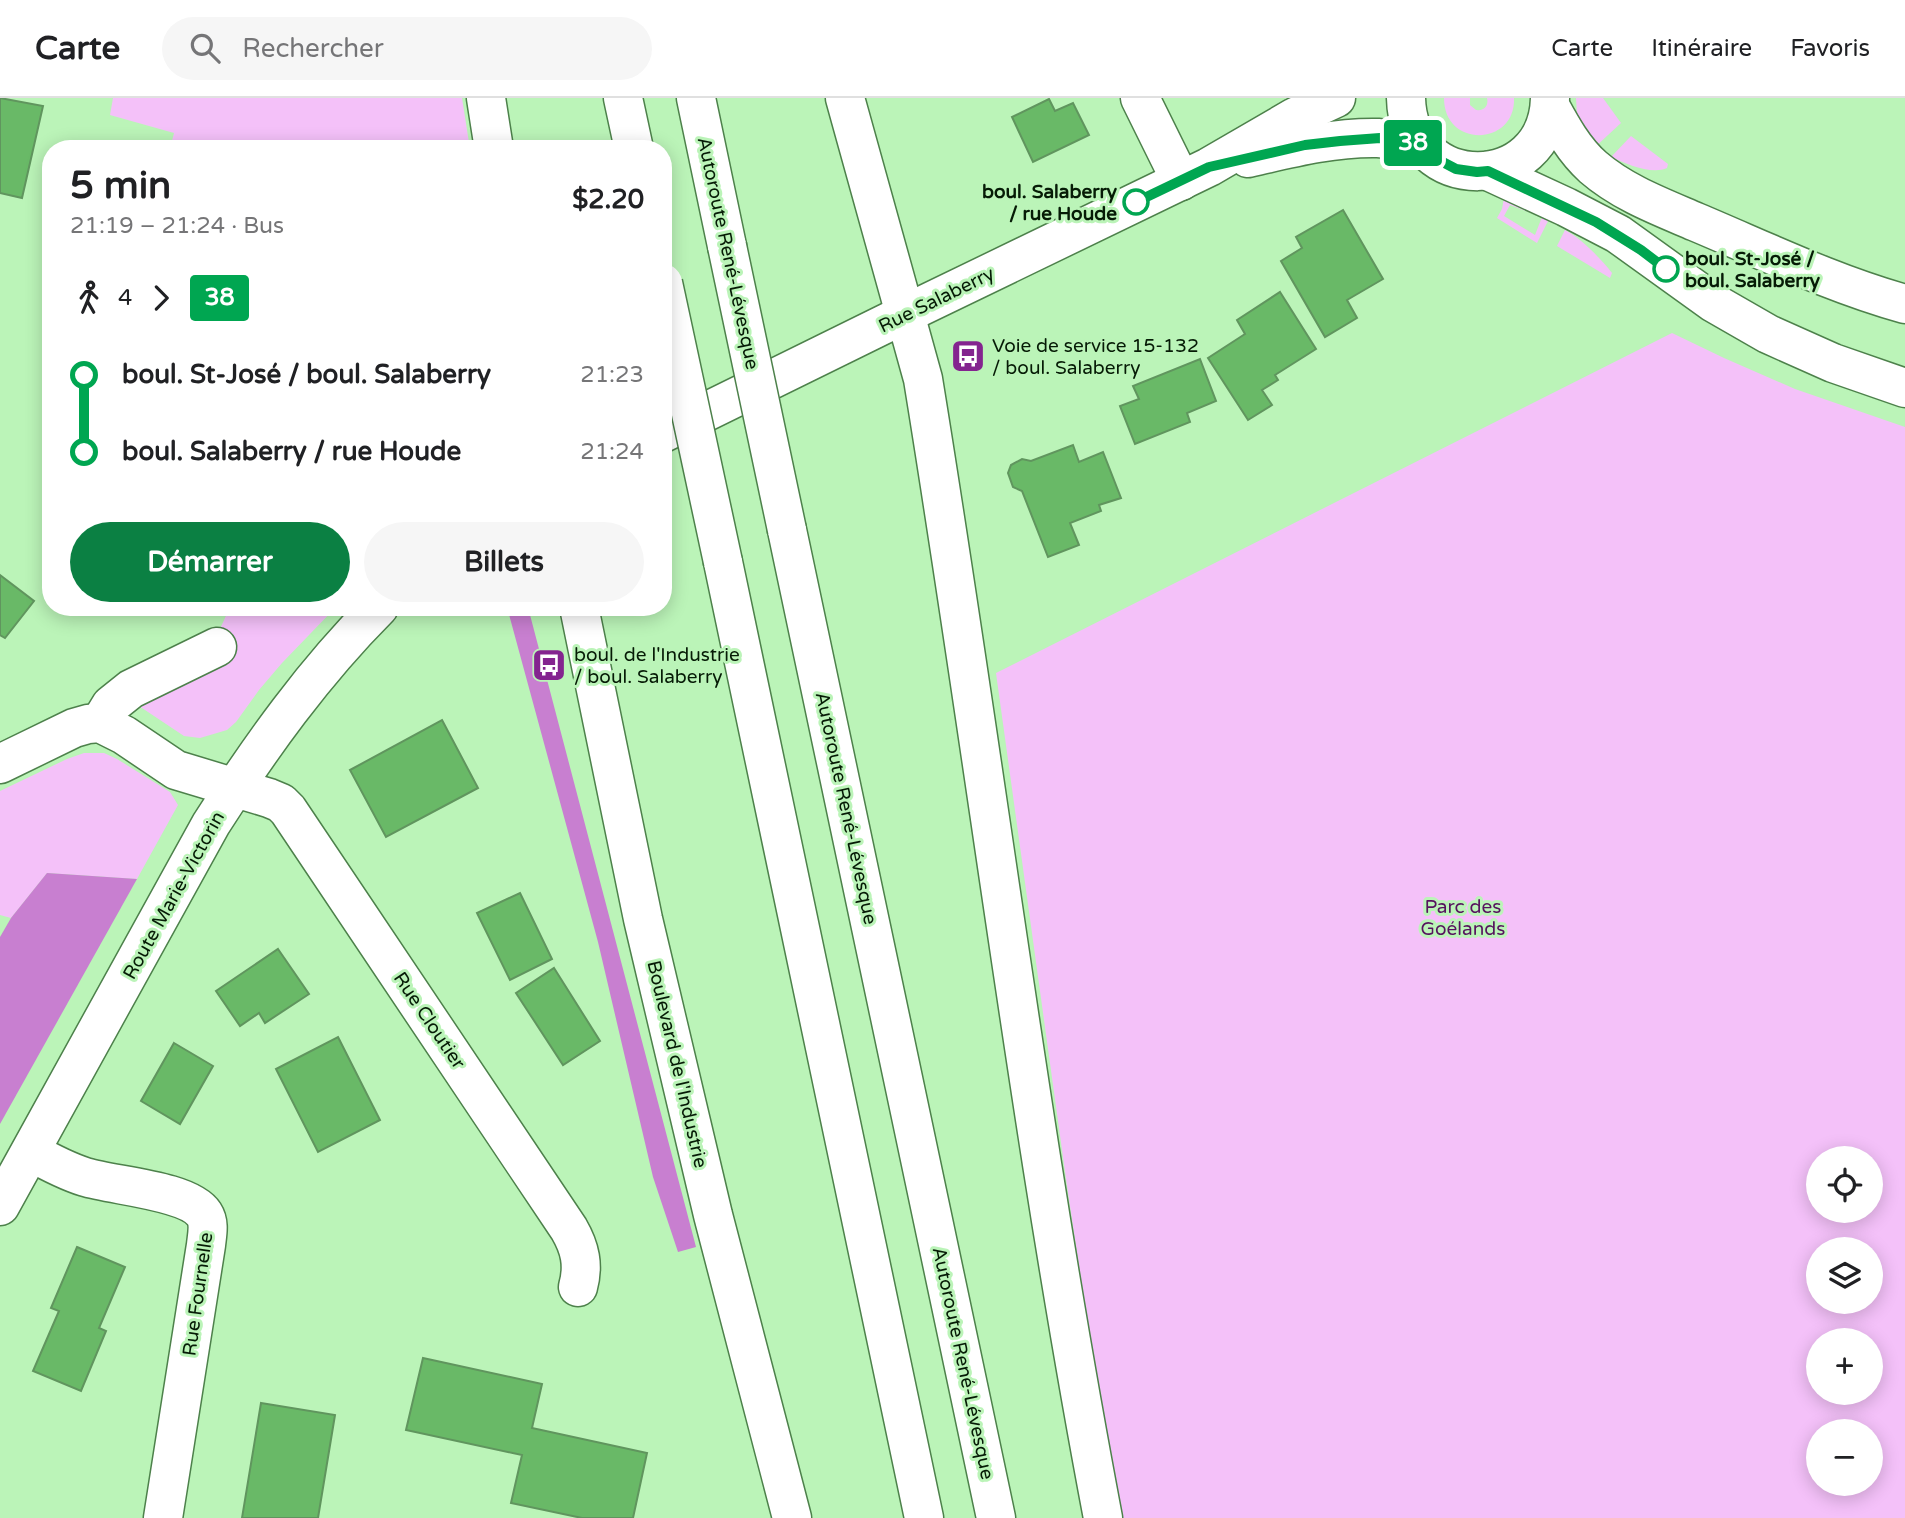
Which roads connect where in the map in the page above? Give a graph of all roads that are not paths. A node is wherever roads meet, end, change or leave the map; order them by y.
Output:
1 (486, 98) edge
2 (623, 98) edge
3 (696, 98) edge
4 (845, 98) edge
5 (1140, 98) edge
6 (1336, 98) edge
7 (1405, 98) edge
8 (1552, 101) edge
9 (493, 140) edge
10 (632, 140) edge
11 (1421, 145) junction
12 (1488, 171) junction
13 (1195, 174) junction
14 (1905, 304) edge
15 (905, 314) junction
16 (672, 325) edge
17 (1905, 388) edge
18 (672, 429) edge
19 (370, 616) edge
20 (581, 616) edge
21 (217, 647) dead end
22 (100, 723) junction
23 (0, 764) edge
24 (234, 788) junction
25 (31, 1152) junction
26 (0, 1206) edge
27 (578, 1287) dead end
28 (163, 1518) edge
29 (792, 1518) edge
30 (924, 1518) edge
31 (996, 1518) edge
32 (1103, 1518) edge

1 - 9 main road
2 - 10 main road
3 - 31 main road, Autoroute René-Lévesque, bridge
4 - 15 main road
5 - 13 main road
6 - 13 main road, Rue Salaberry
7 - 11 main road
8 - 12 main road
8 - 14 main road
11 - 12 main road
11 - 13 main road, Rue Salaberry
12 - 17 main road
13 - 15 main road, Rue Salaberry
15 - 18 main road, Rue Salaberry
15 - 32 main road
16 - 30 main road, bridge
19 - 24 main road, Route Marie-Victorin
20 - 29 main road, Boulevard de l'Industrie
21 - 22 main road
22 - 23 main road
22 - 24 main road
24 - 25 main road, Route Marie-Victorin
24 - 27 main road, Rue Cloutier
25 - 26 main road, Route Marie-Victorin
25 - 28 main road, Rue Fournelle

